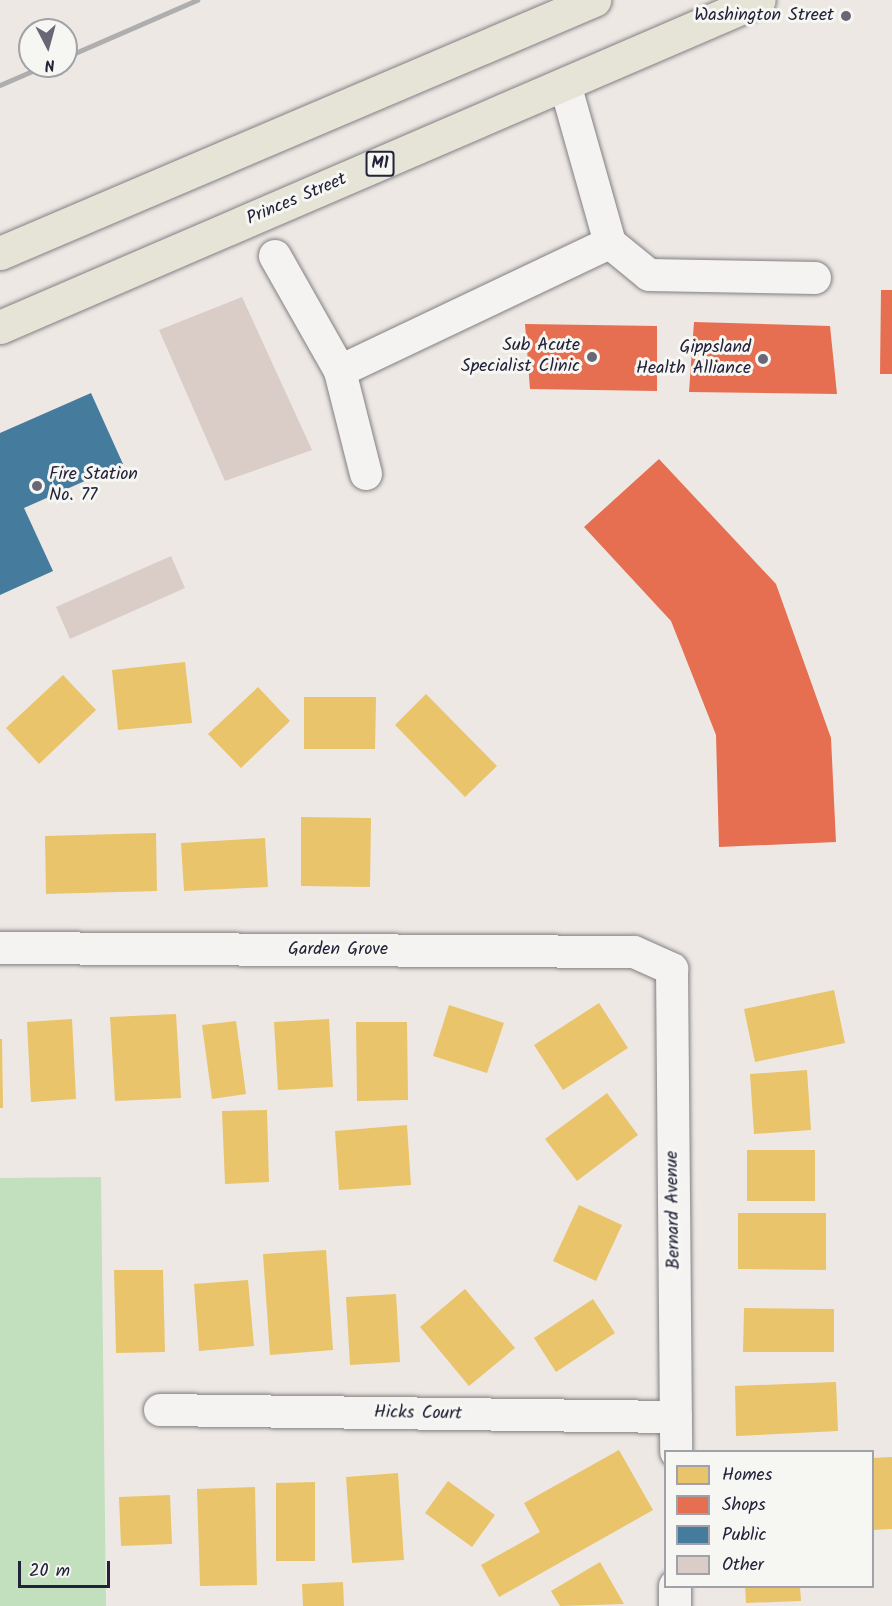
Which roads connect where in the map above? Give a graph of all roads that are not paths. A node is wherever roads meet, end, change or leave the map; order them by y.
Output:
1 (594, 0) edge
2 (759, 0) edge
3 (565, 84) junction
4 (610, 243) junction
5 (0, 253) edge
6 (275, 256) dead end
7 (815, 278) dead end
8 (0, 327) edge
9 (340, 370) junction
10 (366, 474) dead end
11 (0, 948) edge
12 (672, 969) joint
13 (160, 1410) dead end
14 (676, 1417) junction
15 (676, 1450) edge
16 (675, 1588) edge
17 (675, 1606) edge

1 - 5 highway
2 - 3 highway, Princes Street / M1
3 - 4 street
3 - 8 highway, Princes Street / M1
4 - 7 street
4 - 9 street
6 - 9 street
9 - 10 street
11 - 12 street, Garden Grove
12 - 14 street, Bernard Avenue
13 - 14 street, Hicks Court
14 - 15 street, Bernard Avenue
16 - 17 street

